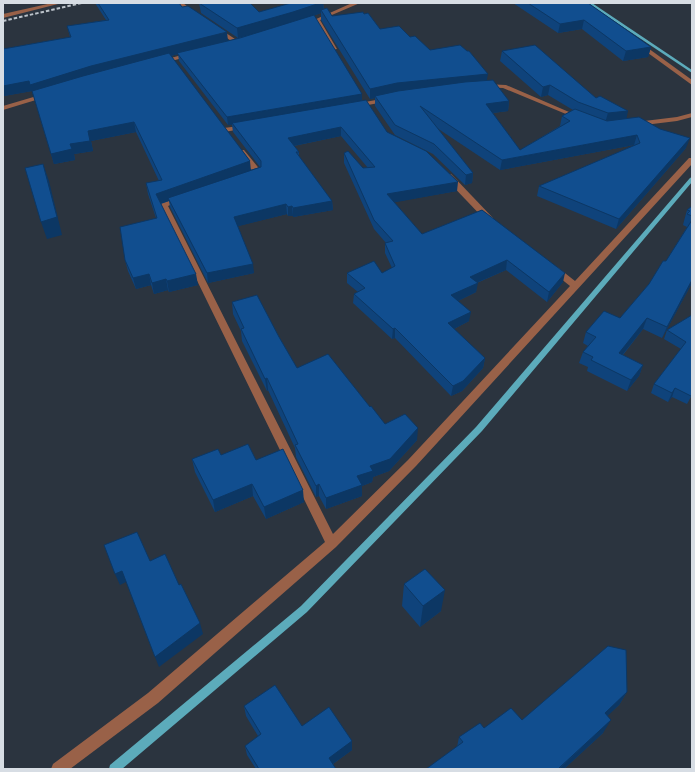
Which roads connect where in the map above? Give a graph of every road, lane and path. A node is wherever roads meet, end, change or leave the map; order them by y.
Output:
1 (59, 3) edge
2 (180, 3) edge
3 (357, 3) edge
4 (3, 16) edge
5 (201, 18) edge
6 (317, 20) junction
7 (310, 22) edge
8 (213, 26) edge
9 (245, 41) edge
10 (636, 42) edge
11 (238, 43) junction
12 (230, 45) edge
13 (201, 52) edge
14 (340, 58) edge
15 (151, 65) edge
16 (692, 83) edge
17 (473, 87) edge
18 (52, 93) edge
19 (396, 98) edge
20 (3, 108) edge
21 (347, 109) edge
22 (692, 115) edge
23 (587, 121) edge
24 (255, 125) edge
25 (627, 125) edge
26 (692, 160) edge
27 (440, 168) edge
28 (243, 178) edge
29 (193, 195) edge
30 (496, 225) edge
31 (545, 262) edge
32 (575, 285) junction
33 (332, 543) junction
34 (58, 769) edge

1 - 4 street
2 - 5 street
3 - 6 street
6 - 7 street
6 - 14 street
8 - 11 street
9 - 11 street
10 - 16 street
11 - 12 street
13 - 15 street
17 - 23 street
18 - 20 street
19 - 21 street
22 - 25 street
24 - 28 street
26 - 32 street
27 - 30 street
29 - 33 street
31 - 32 street
32 - 33 street
33 - 34 street

